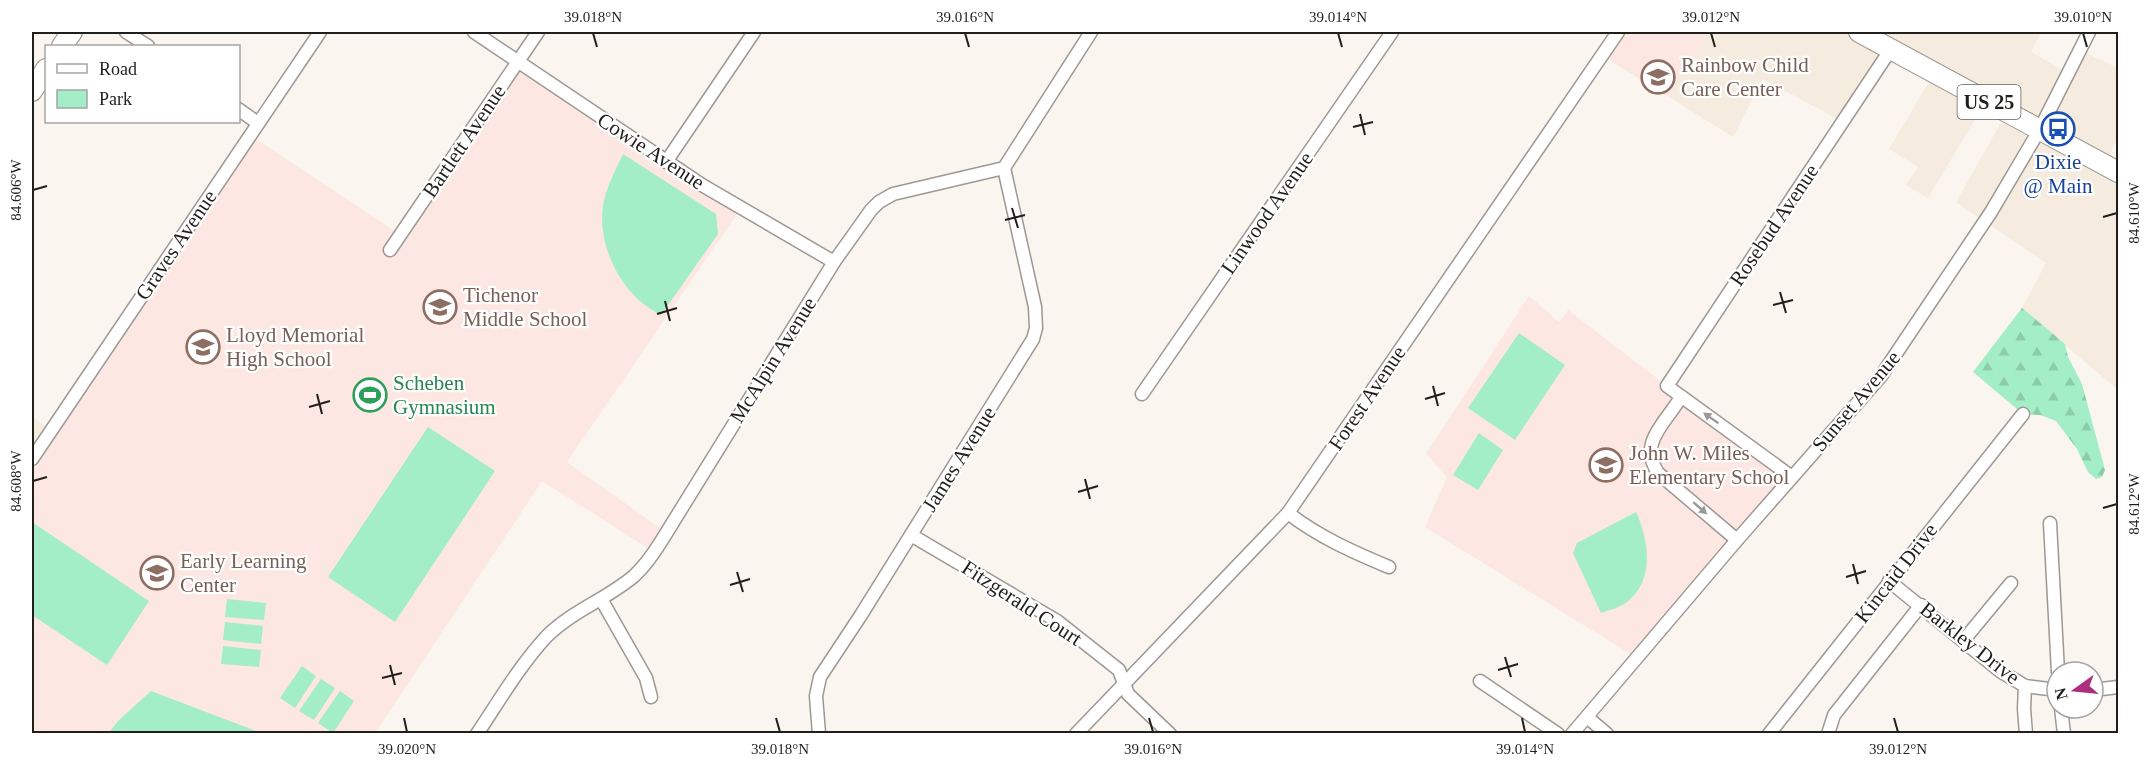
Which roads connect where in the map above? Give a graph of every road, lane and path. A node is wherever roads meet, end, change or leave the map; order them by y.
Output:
1 (72, 32) edge
2 (126, 32) edge
3 (320, 32) edge
4 (474, 32) edge
5 (538, 32) edge
6 (754, 32) edge
7 (1091, 32) edge
8 (1392, 32) edge
9 (1618, 32) edge
10 (1859, 32) edge
11 (2089, 32) edge
12 (63, 45) edge
13 (146, 45) edge
14 (1891, 49) junction
15 (517, 61) junction
16 (45, 71) edge
17 (32, 91) edge
18 (240, 110) edge
19 (258, 123) junction
20 (2040, 129) junction
21 (666, 162) junction
22 (1004, 168) junction
23 (2118, 172) edge
24 (390, 250) dead end
25 (834, 262) junction
26 (1142, 394) dead end
27 (1681, 397) junction
28 (2023, 414) dead end
29 (32, 459) edge
30 (1792, 477) junction
31 (1288, 513) junction
32 (2049, 523) dead end
33 (911, 535) junction
34 (1737, 540) junction
35 (1389, 567) dead end
36 (1889, 581) junction
37 (2011, 582) dead end
38 (601, 599) junction
39 (1921, 605) junction
40 (1963, 641) junction
41 (2057, 660) edge
42 (1480, 681) dead end
43 (1124, 684) junction
44 (2025, 686) junction
45 (2045, 688) edge
46 (651, 697) dead end
47 (1587, 717) junction
48 (477, 734) edge
49 (819, 734) edge
50 (1076, 734) edge
51 (1170, 734) edge
52 (1558, 734) edge
53 (1572, 734) edge
54 (1607, 734) edge
55 (1769, 734) edge
56 (1828, 734) edge
57 (2026, 734) edge

1 - 12 main road
2 - 13 street
3 - 19 street, Graves Avenue
4 - 15 street, Cowie Avenue
5 - 15 street, Bartlett Avenue
6 - 21 street
7 - 22 street
8 - 26 street, Linwood Avenue
9 - 31 street, Forest Avenue
10 - 14 main road, US 25
11 - 20 street, Sunset Avenue
14 - 20 main road, US 25
14 - 27 street, Rosebud Avenue
15 - 21 street, Cowie Avenue
15 - 24 street, Bartlett Avenue
16 - 17 main road
18 - 19 street
19 - 29 street, Graves Avenue
20 - 23 main road, US 25
20 - 30 street, Sunset Avenue
21 - 25 street, Cowie Avenue
22 - 25 street, McAlpin Avenue
22 - 33 street, James Avenue
25 - 38 street, McAlpin Avenue
30 -> 27 street
27 -> 34 street
28 - 36 street, Kincaid Drive
30 - 34 street, Sunset Avenue
31 - 35 street
31 - 43 street, Forest Avenue
32 - 41 street
33 - 43 street, Fitzgerald Court
33 - 49 street, James Avenue
34 - 47 street, Sunset Avenue
36 - 39 street, Barkley Drive
36 - 55 street, Kincaid Drive
37 - 40 street
38 - 46 street
38 - 48 street, McAlpin Avenue
39 - 40 street, Barkley Drive
39 - 56 street
40 - 44 street, Barkley Drive
42 - 52 street
43 - 50 street, Forest Avenue
43 - 51 street, Fitzgerald Court
44 - 45 street, Barkley Drive
44 - 57 street
47 - 53 street, Sunset Avenue
47 - 54 street

